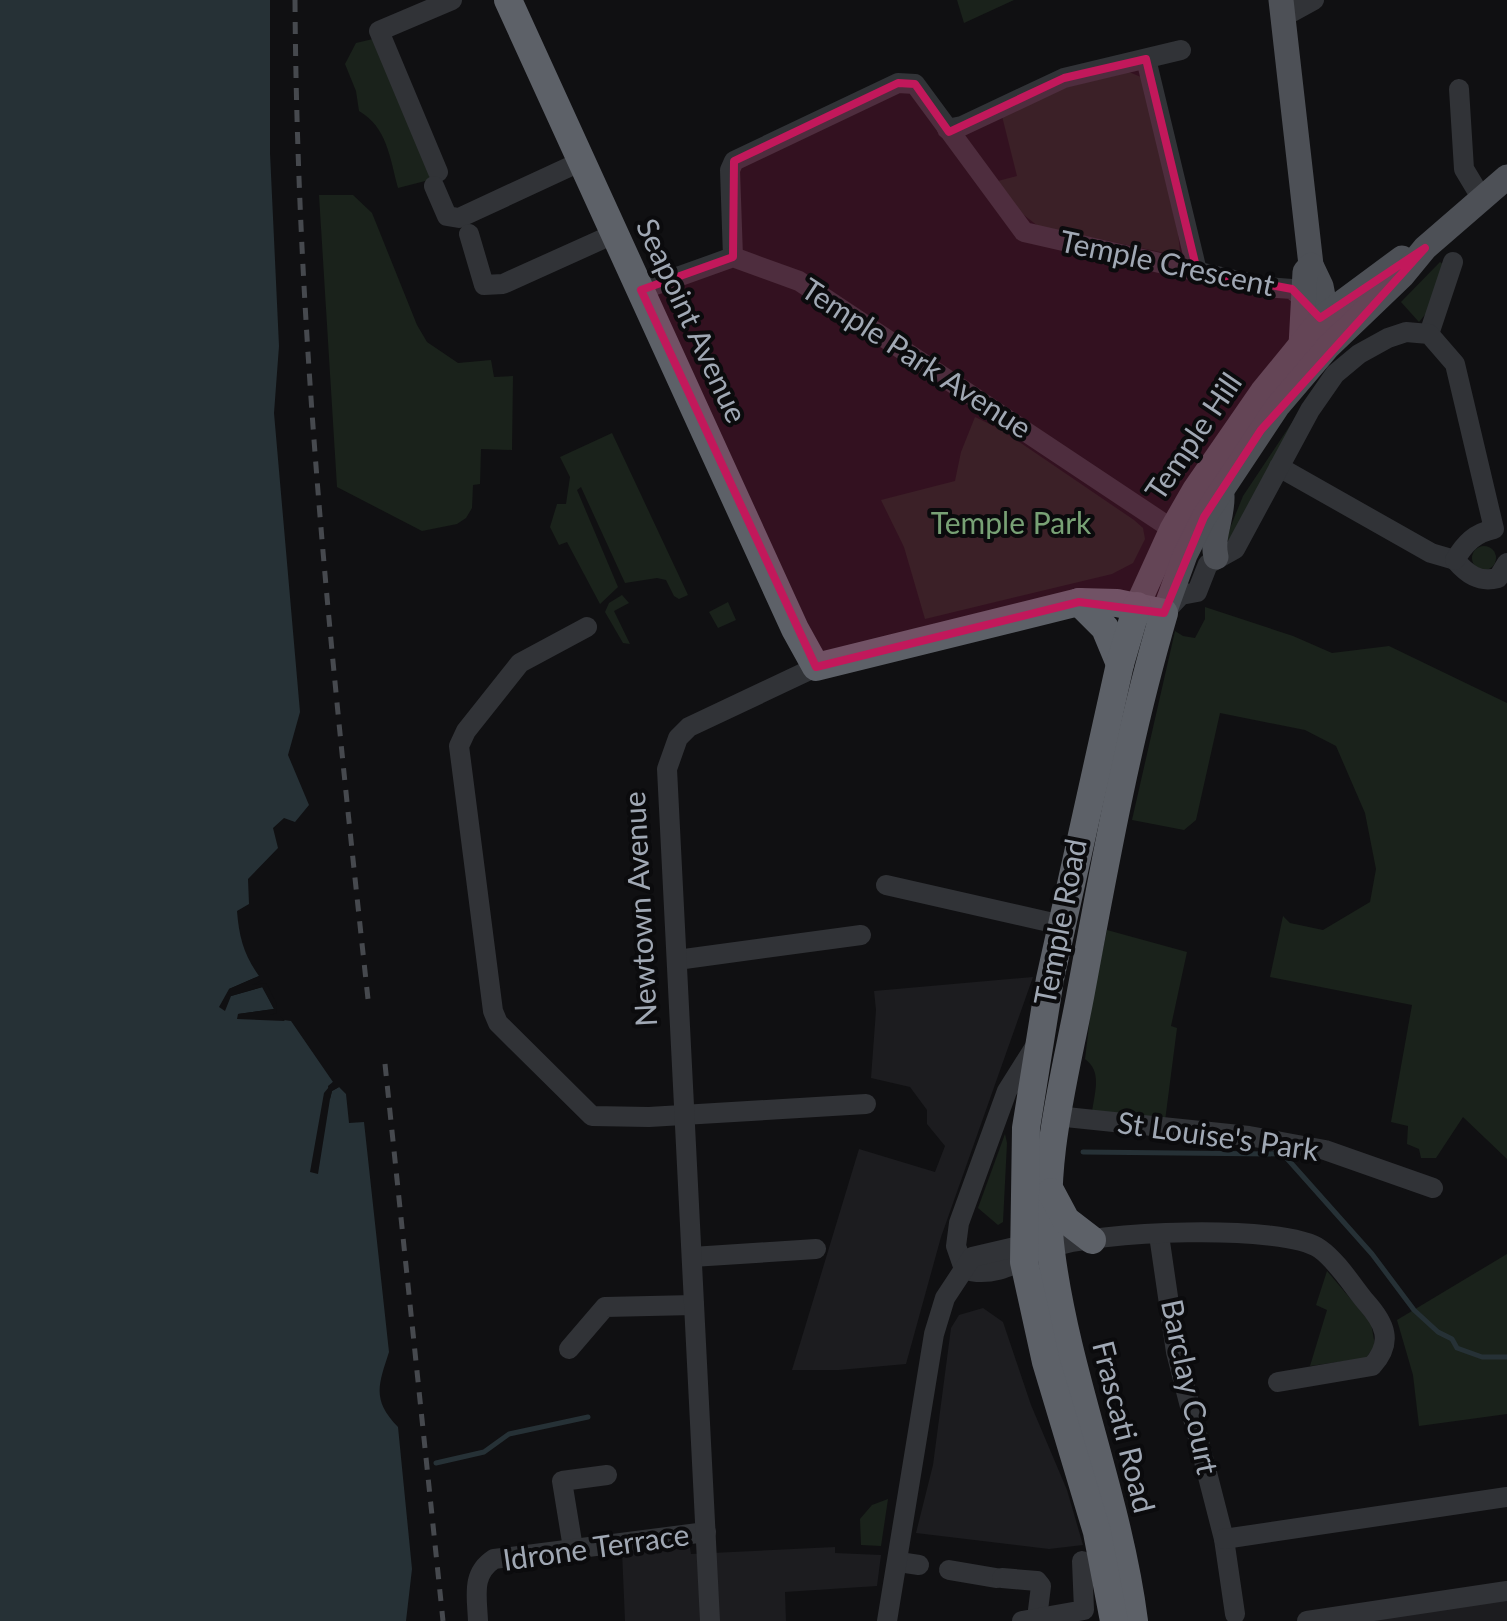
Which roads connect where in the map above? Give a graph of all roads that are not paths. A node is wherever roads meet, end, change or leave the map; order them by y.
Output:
1 (452, 0) edge
2 (508, 0) edge
3 (1314, 0) edge
4 (1282, 8) edge
5 (1181, 50) dead end
6 (1146, 59) junction
7 (1459, 89) dead end
8 (947, 129) junction
9 (582, 161) junction
10 (1507, 178) edge
11 (1482, 199) junction
12 (616, 233) junction
13 (468, 234) dead end
14 (1425, 248) junction
15 (733, 257) junction
16 (1453, 262) dead end
17 (1196, 271) junction
18 (642, 290) junction
19 (1315, 308) junction
20 (1429, 334) junction
21 (1331, 344) junction
22 (1279, 467) junction
23 (1222, 491) junction
24 (1161, 522) junction
25 (1494, 528) junction
26 (1216, 557) junction
27 (1455, 560) junction
28 (1507, 563) edge
29 (1078, 602) junction
30 (1150, 609) junction
31 (587, 627) dead end
32 (1120, 664) junction
33 (816, 667) junction
34 (886, 884) dead end
35 (1062, 926) junction
36 (861, 935) dead end
37 (676, 960) junction
38 (1040, 1039) junction
39 (866, 1104) dead end
40 (684, 1113) junction
41 (1056, 1116) junction
42 (1048, 1186) junction
43 (1434, 1188) dead end
44 (1160, 1235) junction
45 (1092, 1240) junction
46 (816, 1249) dead end
47 (1033, 1252) junction
48 (692, 1258) junction
49 (964, 1270) junction
50 (694, 1305) junction
51 (569, 1349) dead end
52 (1278, 1382) dead end
53 (607, 1476) dead end
54 (1507, 1496) edge
55 (706, 1532) junction
56 (1224, 1539) junction
57 (573, 1548) junction
58 (1082, 1561) dead end
59 (949, 1570) dead end
60 (1507, 1591) edge
61 (1235, 1614) dead end
62 (1030, 1620) edge
63 (478, 1621) edge
64 (710, 1621) edge
65 (887, 1621) edge
66 (1114, 1621) edge
67 (1134, 1621) edge
68 (1307, 1621) edge

1 - 9 street
2 - 9 highway, Seapoint Avenue
3 - 4 street
4 - 19 main road
5 - 6 street
6 - 8 street
6 - 17 street
7 - 11 street
8 - 15 street, Temple Crescent
8 - 17 street, Temple Crescent
9 - 12 highway, Seapoint Avenue
10 - 11 main road
11 - 14 main road
12 - 13 street
12 - 18 highway, Seapoint Avenue
14 - 19 main road, Temple Hill
14 - 21 main road, Temple Hill
15 - 18 street
15 - 24 street, Temple Park Avenue
16 - 20 street
17 - 19 street, Temple Crescent
18 - 33 highway, Seapoint Avenue
19 - 21 main road
19 - 24 main road, Temple Hill
20 - 22 street
20 - 25 street
21 - 23 main road, Temple Hill
22 - 26 street
22 - 27 street
23 - 26 main road
23 - 30 main road, Temple Hill
24 - 30 main road, Temple Hill
25 - 27 street
25 - 28 street
26 - 30 street
27 - 28 street
29 - 30 highway, Newtown Avenue
29 - 32 highway
29 - 33 highway, Newtown Avenue
30 - 32 highway, Temple Road
30 - 41 highway, Temple Road
31 - 40 street
32 - 35 highway, Temple Road
33 - 37 street, Newtown Avenue
34 - 35 street
35 - 38 highway, Temple Road
36 - 37 street
37 - 40 street, Newtown Avenue
38 - 47 highway, Temple Road
38 - 49 street, Temple Road
39 - 40 street
40 - 48 street, Newtown Avenue
41 - 42 highway, Temple Road
41 - 43 street, St Louise's Park
42 - 45 highway
42 - 47 highway, Temple Road
44 - 45 street
44 - 52 street
44 - 56 street, Barclay Court
45 - 47 street
46 - 48 street
47 - 49 street
47 - 66 highway, Frascati Road
47 - 67 highway, Frascati Road
48 - 50 street, Newtown Avenue
49 - 65 street
50 - 51 street
50 - 55 street, Newtown Avenue
53 - 57 street
54 - 56 street
55 - 57 street, Idrone Terrace
55 - 64 street, Newtown Avenue
56 - 61 street, Barclay Court
57 - 63 street, Idrone Terrace
58 - 62 street
59 - 62 street
60 - 68 street

